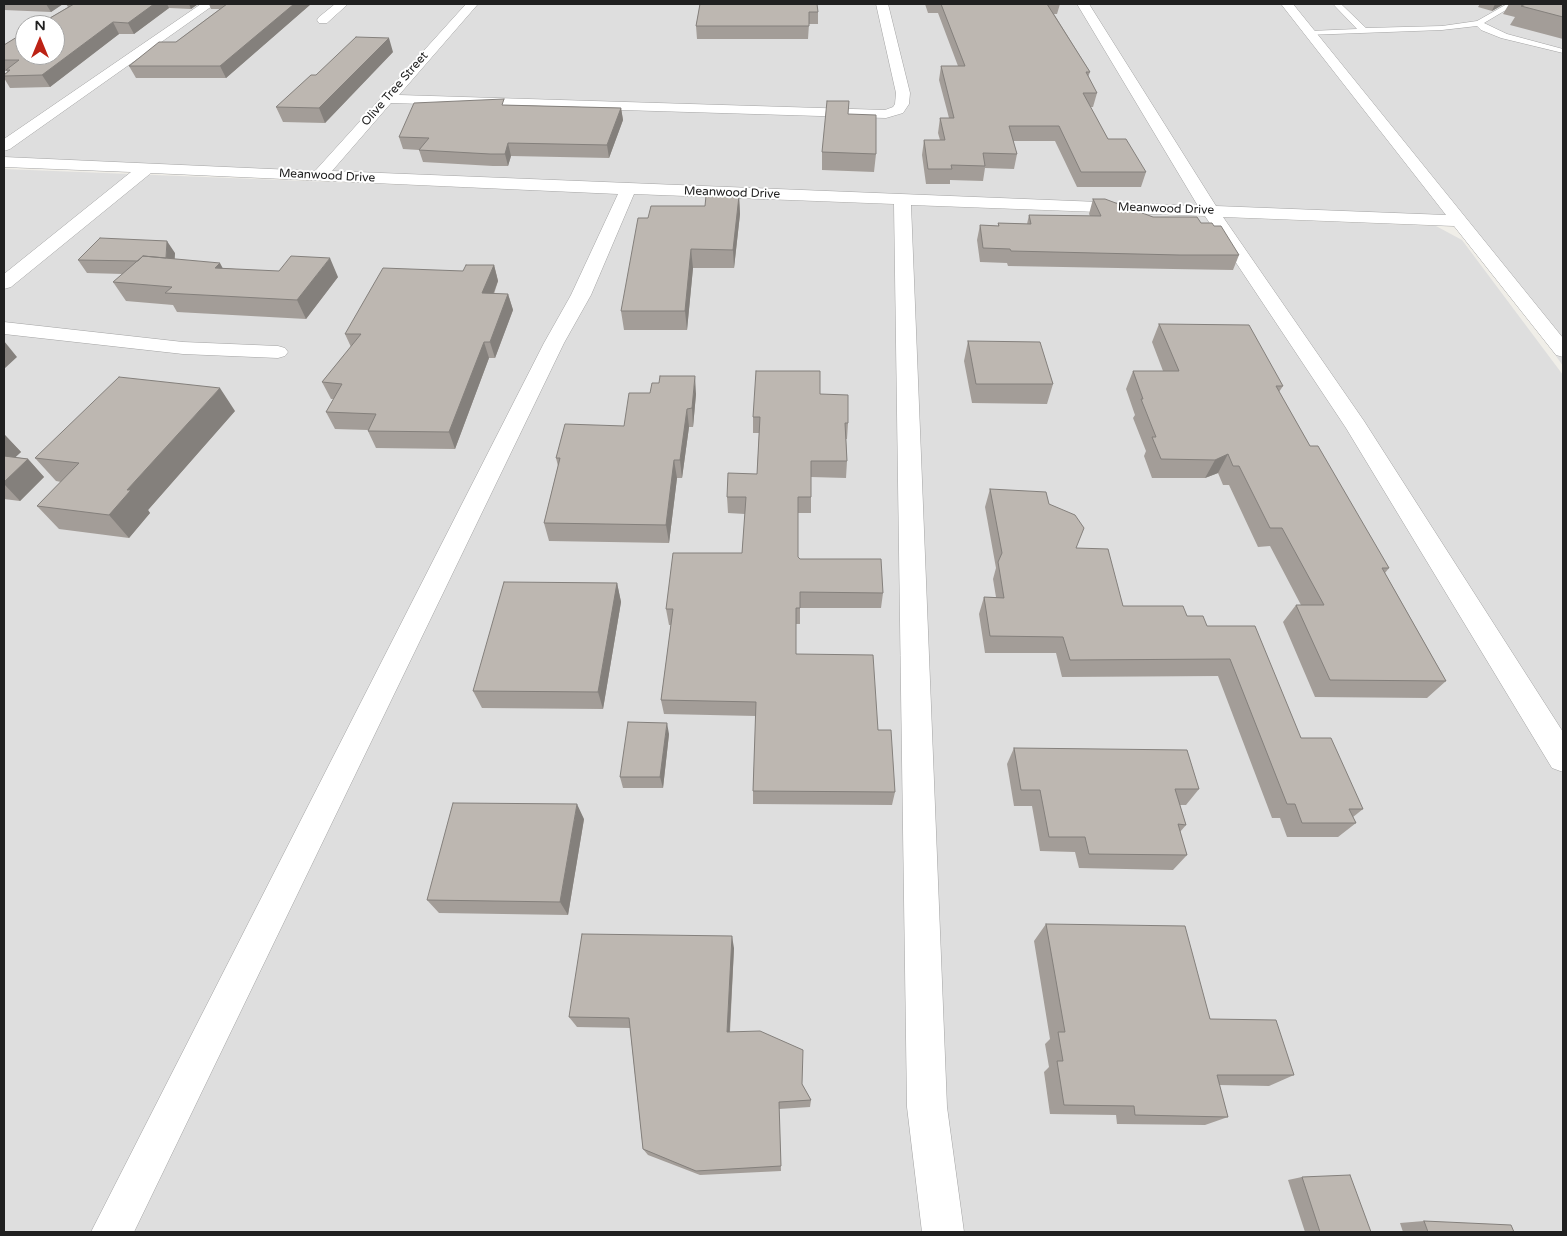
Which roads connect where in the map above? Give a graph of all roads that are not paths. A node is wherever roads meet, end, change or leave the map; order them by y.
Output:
1 (209, 4) edge
2 (342, 4) edge
3 (472, 4) edge
4 (882, 4) edge
5 (1083, 4) edge
6 (1287, 4) edge
7 (1337, 4) edge
8 (1512, 4) edge
9 (322, 20) dead end
10 (1479, 23) junction
11 (1442, 28) junction
12 (1364, 31) junction
13 (1492, 32) junction
14 (1310, 33) junction
15 (1563, 51) edge
16 (386, 99) junction
17 (4, 146) edge
18 (4, 162) edge
19 (147, 168) junction
20 (320, 176) junction
21 (628, 189) junction
22 (902, 199) junction
23 (1210, 211) junction
24 (1460, 221) junction
25 (4, 283) edge
26 (4, 328) edge
27 (1563, 351) edge
28 (278, 352) dead end
29 (1563, 758) edge
30 (112, 1232) edge
31 (943, 1232) edge

1 - 17 street
2 - 9 street
3 - 16 street, Olive Tree Street
4 - 16 street
5 - 23 street
6 - 14 street
7 - 12 lane
8 - 10 lane
10 - 11 lane
10 - 13 lane
11 - 12 lane
11 - 13 lane
12 - 14 lane
13 - 15 lane
14 - 24 street
16 - 20 street, Olive Tree Street
18 - 19 street, Meanwood Drive
19 - 20 street, Meanwood Drive
19 - 25 street
20 - 21 street, Meanwood Drive
21 - 22 street, Meanwood Drive
21 - 30 street
22 - 23 street, Meanwood Drive
22 - 31 street
23 - 24 street, Meanwood Drive
23 - 29 street
24 - 27 street
26 - 28 street

